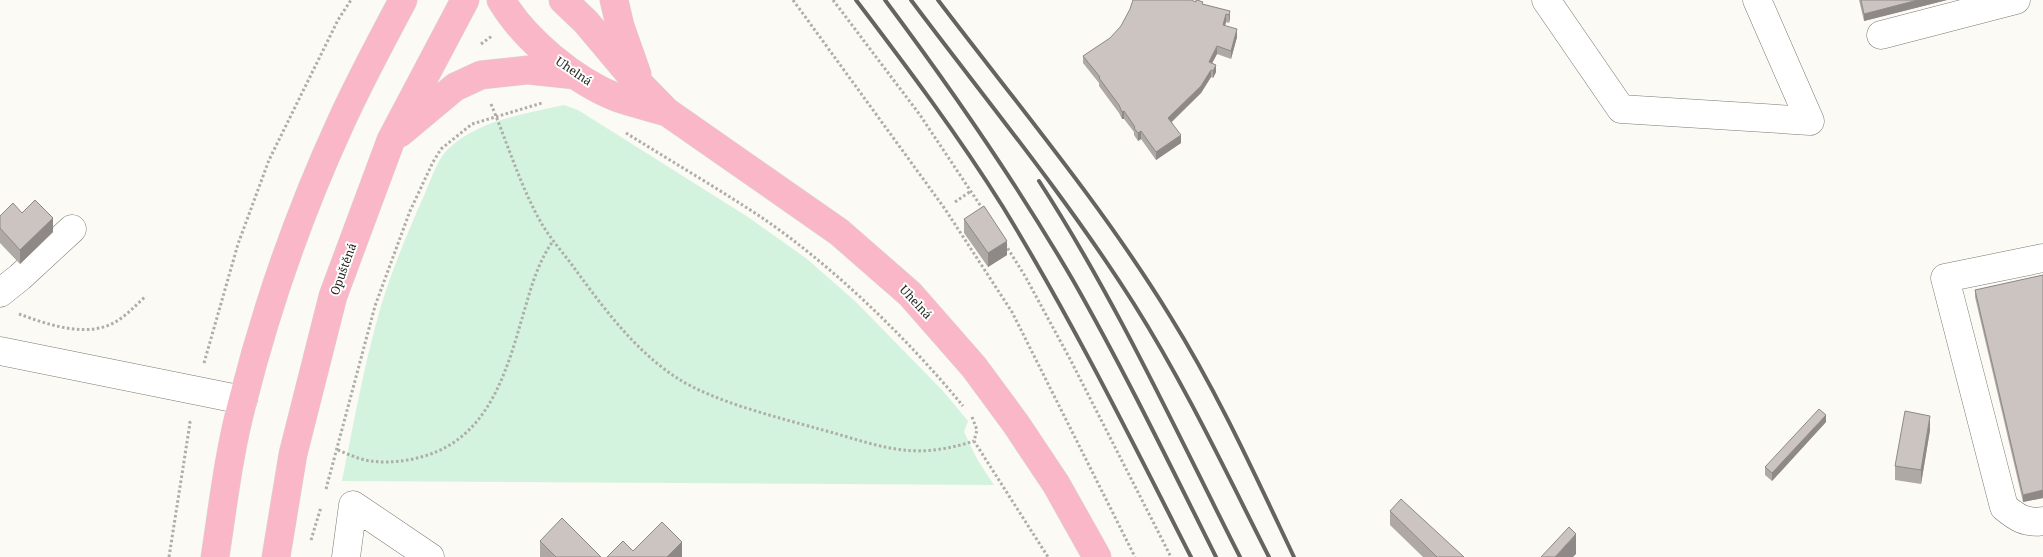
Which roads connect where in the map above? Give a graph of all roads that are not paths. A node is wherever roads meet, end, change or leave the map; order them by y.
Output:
1 (403, 0) edge
2 (465, 0) edge
3 (500, 0) edge
4 (563, 0) edge
5 (614, 0) edge
6 (1546, 0) edge
7 (1758, 0) edge
8 (2016, 0) edge
9 (1881, 34) dead end
10 (575, 76) junction
11 (640, 85) junction
12 (668, 112) junction
13 (391, 140) junction
14 (72, 229) dead end
15 (2043, 258) edge
16 (8, 303) edge
17 (0, 351) edge
18 (243, 400) junction
19 (2043, 521) edge
20 (215, 557) edge
21 (276, 557) edge
22 (346, 557) edge
23 (430, 557) edge
24 (1097, 557) edge

1 - 18 main road
2 - 13 main road, Opuštěná
3 - 10 main road, Uhelná
4 - 11 main road, Uhelná
5 - 11 main road
6 - 7 lane
8 - 9 lane
10 - 12 main road, Uhelná
10 - 13 main road
11 - 12 main road, Uhelná
12 - 24 main road, Uhelná
13 - 21 main road, Opuštěná
14 - 16 lane
15 - 19 lane
17 - 18 lane
18 - 20 main road
22 - 23 lane

